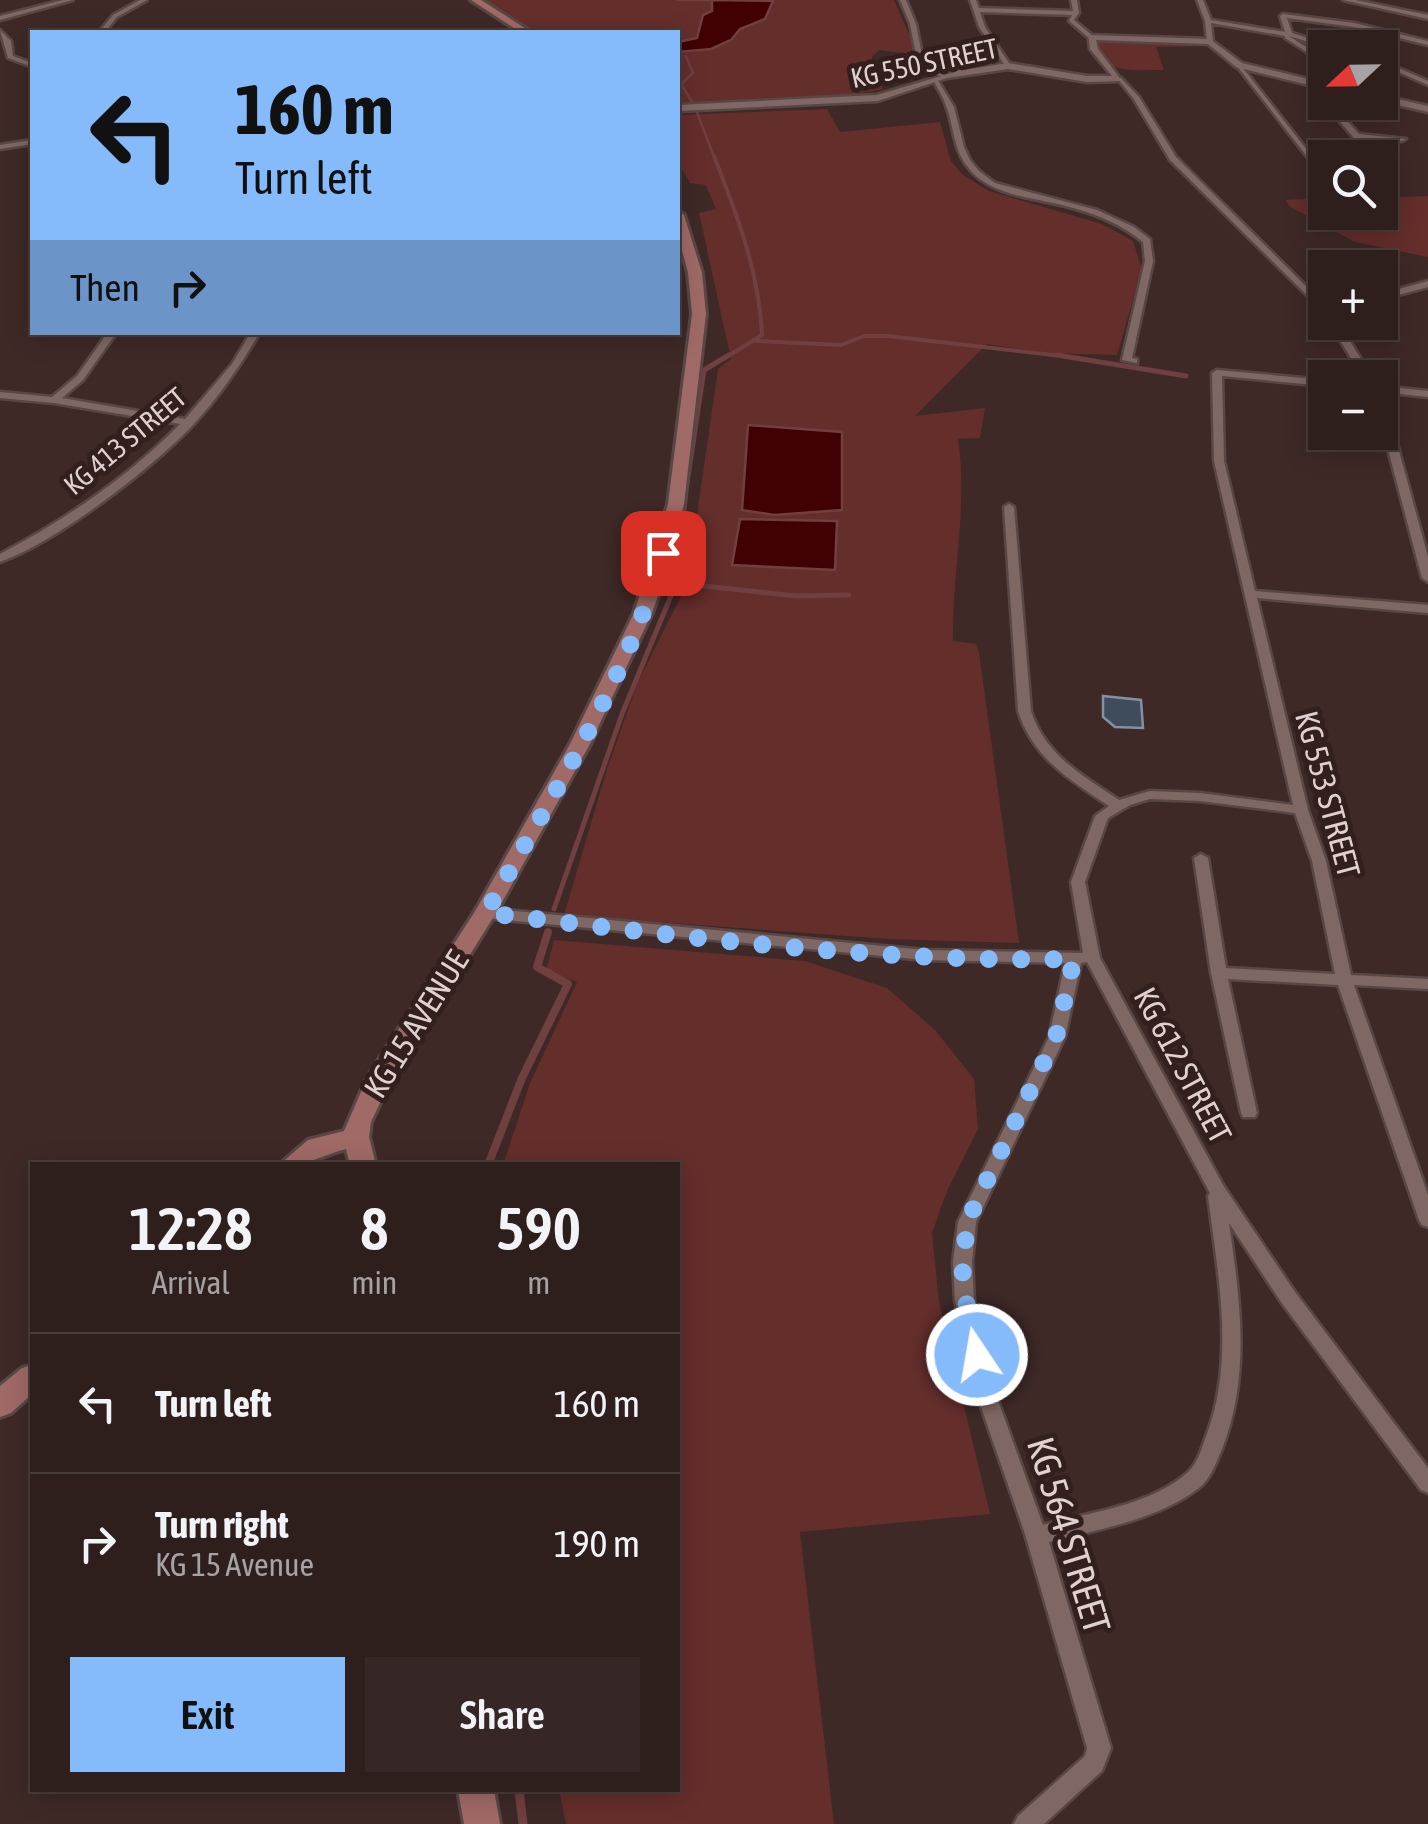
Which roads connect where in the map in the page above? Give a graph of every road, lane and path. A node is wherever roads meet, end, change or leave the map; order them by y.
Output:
1 (144, 0) edge
2 (475, 0) edge
3 (903, 0) edge
4 (973, 0) edge
5 (1074, 0) edge
6 (1200, 0) edge
7 (1346, 0) edge
8 (1371, 0) edge
9 (66, 2) edge
10 (1278, 6) dead end
11 (1378, 7) junction
12 (0, 9) edge
13 (975, 10) junction
14 (1076, 13) junction
15 (1284, 16) junction
16 (1428, 17) edge
17 (0, 18) edge
18 (1208, 20) junction
19 (104, 30) edge
20 (523, 30) edge
21 (0, 32) edge
22 (1286, 34) junction
23 (1090, 37) junction
24 (1308, 40) edge
25 (1210, 42) junction
26 (1428, 43) edge
27 (1308, 52) edge
28 (30, 64) edge
29 (924, 66) junction
30 (1008, 66) junction
31 (1238, 66) junction
32 (972, 70) junction
33 (1398, 70) edge
34 (1398, 77) edge
35 (940, 78) junction
36 (1118, 79) junction
37 (1305, 81) junction
38 (1308, 82) edge
39 (1428, 83) edge
40 (1308, 84) edge
41 (910, 90) junction
42 (1398, 102) edge
43 (680, 108) edge
44 (1428, 109) edge
45 (1342, 120) edge
46 (1402, 139) dead end
47 (30, 142) edge
48 (0, 147) edge
49 (1308, 156) edge
50 (680, 222) edge
51 (1428, 284) edge
52 (1398, 292) edge
53 (1308, 293) edge
54 (111, 335) edge
55 (254, 335) edge
56 (1134, 361) dead end
57 (1308, 381) edge
58 (1398, 390) edge
59 (1428, 394) edge
60 (0, 395) edge
61 (54, 400) junction
62 (189, 423) junction
63 (1393, 450) edge
64 (1009, 507) dead end
65 (0, 558) edge
66 (1428, 578) edge
67 (1250, 594) junction
68 (1428, 608) edge
69 (1119, 806) junction
70 (1300, 810) junction
71 (1201, 858) dead end
72 (486, 913) junction
73 (1083, 958) junction
74 (1218, 973) junction
75 (1344, 980) junction
76 (1428, 984) edge
77 (1250, 1114) dead end
78 (356, 1137) junction
79 (296, 1162) edge
80 (362, 1162) edge
81 (1216, 1190) junction
82 (1428, 1220) edge
83 (30, 1379) edge
84 (0, 1404) edge
85 (1428, 1484) edge
86 (1036, 1536) junction
87 (476, 1792) edge
88 (482, 1824) edge
89 (1026, 1824) edge

1 - 19 street
2 - 20 main road
3 - 29 street
4 - 13 street
5 - 14 street
6 - 18 street
7 - 11 street
8 - 11 street
9 - 12 street
9 - 17 street
10 - 15 street
11 - 16 street
13 - 14 street
13 - 30 street
14 - 23 street
15 - 22 street
15 - 26 street
18 - 22 street
18 - 25 street
21 - 28 street
22 - 24 street
22 - 27 street
23 - 25 street
23 - 36 street
25 - 31 street
29 - 32 street
29 - 35 street
29 - 41 street
30 - 32 street, KG 550 STREET
30 - 36 street, KG 550 STREET
31 - 37 street
31 - 49 street
32 - 35 street, KG 550 STREET
33 - 39 street
34 - 39 street
35 - 41 street, KG 550 STREET
35 - 56 street
36 - 53 street
37 - 38 street
37 - 40 street
41 - 43 street, KG 550 STREET
42 - 44 street
45 - 46 street
47 - 48 street
50 - 72 main road, KG 15 AVENUE
51 - 52 street
54 - 61 street
55 - 62 street, KG 413 STREET
57 - 67 street, KG 553 STREET
58 - 59 street
60 - 61 street
61 - 62 street
62 - 65 street, KG 413 STREET
63 - 66 street
64 - 69 street
67 - 68 street
67 - 70 street, KG 553 STREET
69 - 70 street
69 - 73 street, KG 612 STREET
70 - 75 street, KG 553 STREET
71 - 74 street
72 - 73 street
72 - 78 main road, KG 15 AVENUE
73 - 81 street, KG 612 STREET
73 - 86 street, KG 564 STREET
74 - 75 street
74 - 77 street
75 - 76 street
75 - 82 street, KG 553 STREET
78 - 79 main road
78 - 80 main road, KG 15 AVENUE
81 - 85 street, KG 612 STREET
81 - 86 street
83 - 84 main road
86 - 89 street, KG 564 STREET
87 - 88 main road

